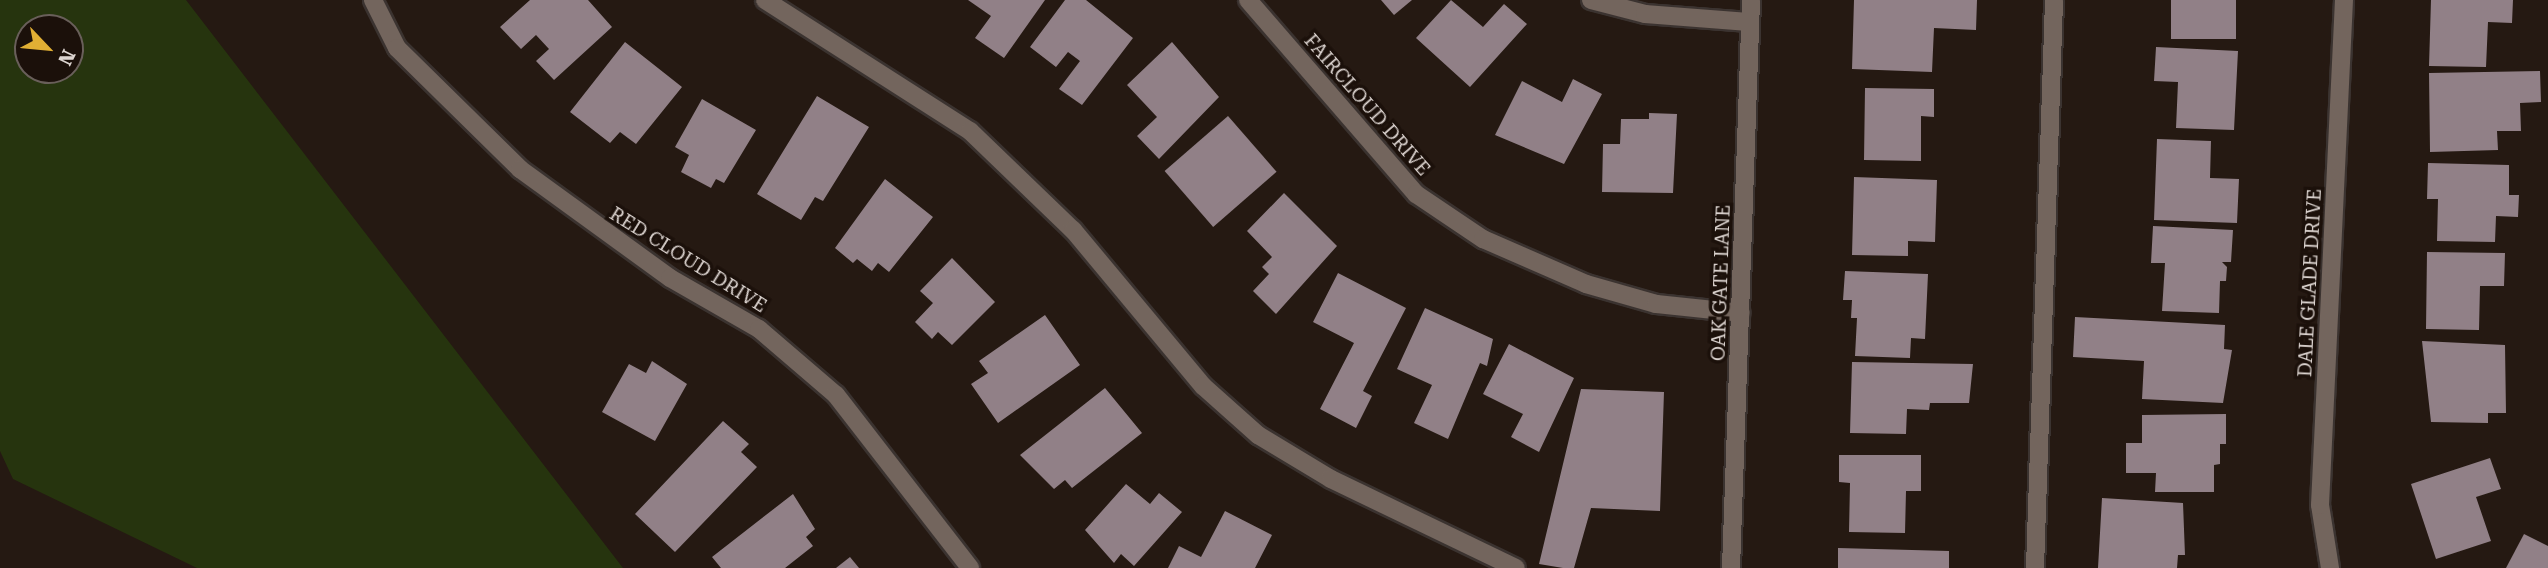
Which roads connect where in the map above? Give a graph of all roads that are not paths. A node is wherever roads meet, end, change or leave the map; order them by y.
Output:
1 (373, 0) edge
2 (765, 0) edge
3 (1248, 0) edge
4 (1591, 0) edge
5 (1751, 0) edge
6 (2053, 0) edge
7 (2344, 0) edge
8 (1749, 22) junction
9 (1741, 313) junction
10 (970, 568) edge
11 (1516, 568) edge
12 (1731, 568) edge
13 (2035, 568) edge
14 (2330, 568) edge

1 - 10 street, RED CLOUD DRIVE
2 - 11 street
3 - 9 street, FAIRCLOUD DRIVE
4 - 8 street
5 - 8 street, OAK GATE LANE
6 - 13 street
7 - 14 street, DALE GLADE DRIVE
8 - 9 street, OAK GATE LANE
9 - 12 street, OAK GATE LANE

